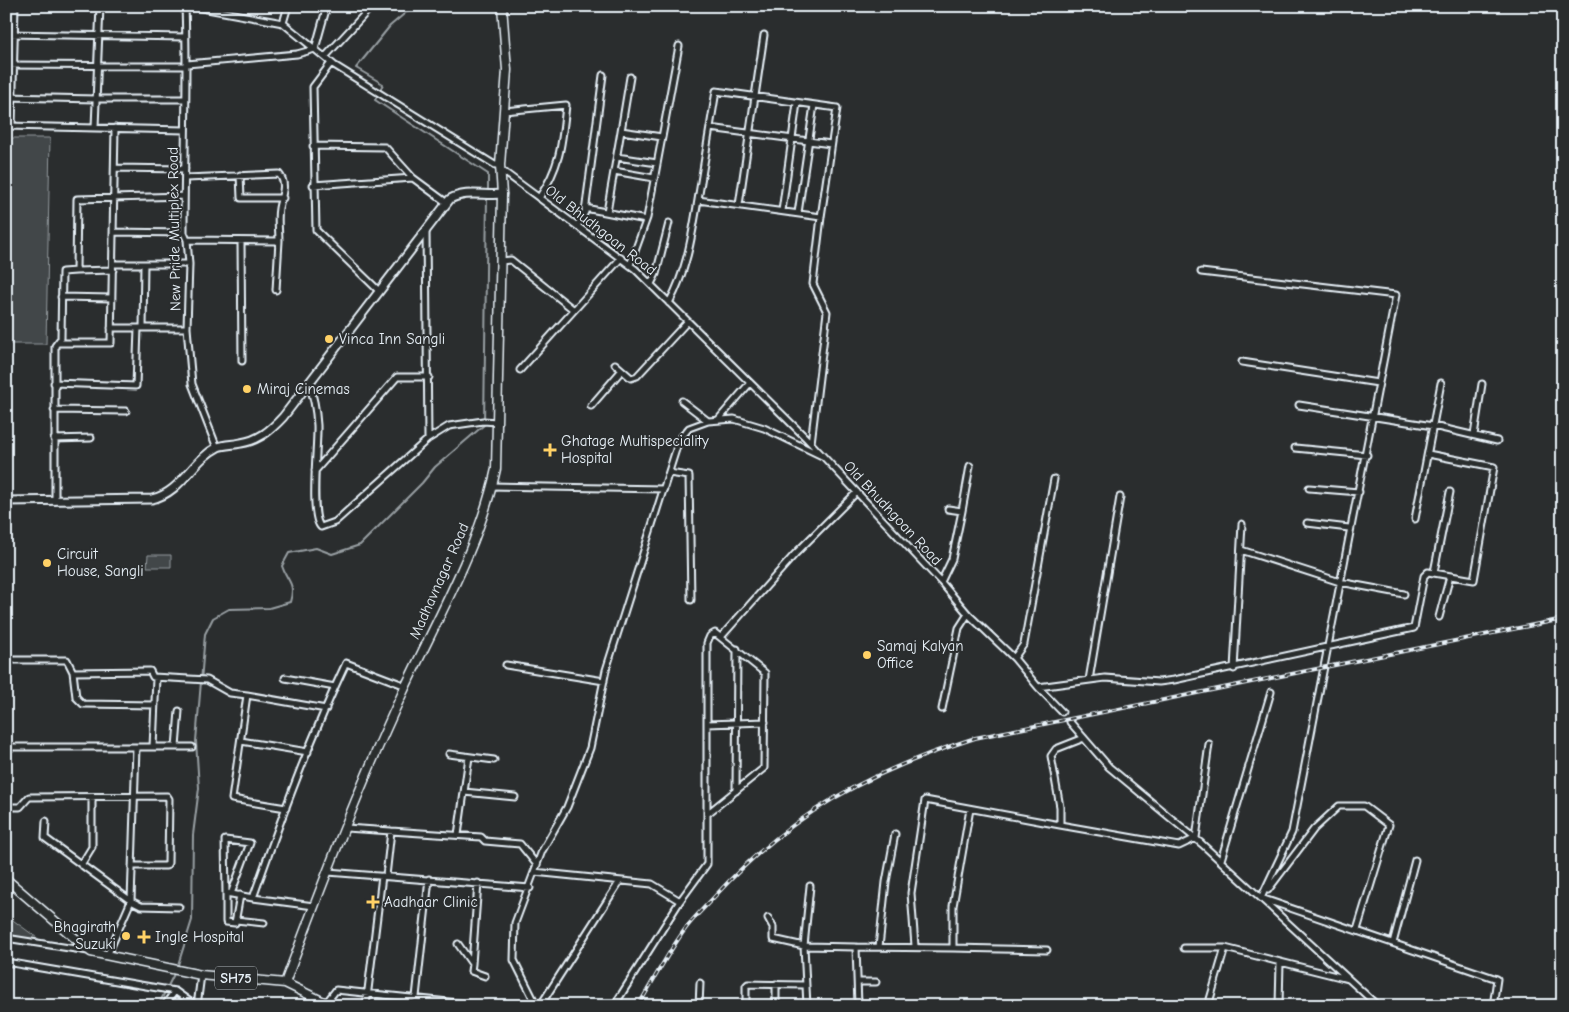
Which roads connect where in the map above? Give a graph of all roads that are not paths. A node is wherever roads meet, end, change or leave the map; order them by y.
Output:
1 (15, 6) edge
2 (100, 6) edge
3 (185, 6) edge
4 (191, 6) edge
5 (288, 6) edge
6 (327, 6) edge
7 (372, 6) edge
8 (502, 6) edge
9 (198, 7) edge
10 (283, 23) junction
11 (6, 34) edge
12 (14, 34) junction
13 (764, 35) dead end
14 (99, 36) junction
15 (186, 38) junction
16 (679, 46) dead end
17 (315, 49) junction
18 (325, 57) junction
19 (331, 63) junction
20 (6, 65) edge
21 (14, 65) junction
22 (186, 65) junction
23 (98, 66) junction
24 (603, 75) dead end
25 (630, 77) dead end
26 (6, 96) edge
27 (13, 97) junction
28 (755, 97) junction
29 (96, 99) junction
30 (185, 99) junction
31 (797, 103) junction
32 (814, 105) junction
33 (504, 111) junction
34 (9, 126) edge
35 (95, 127) junction
36 (115, 128) junction
37 (710, 128) junction
38 (185, 130) junction
39 (622, 131) junction
40 (750, 133) junction
41 (662, 137) junction
42 (792, 139) junction
43 (808, 141) junction
44 (832, 144) junction
45 (313, 146) junction
46 (617, 157) junction
47 (657, 163) junction
48 (500, 167) junction
49 (114, 168) junction
50 (185, 169) junction
51 (614, 171) junction
52 (240, 175) junction
53 (186, 178) junction
54 (412, 178) junction
55 (654, 178) junction
56 (313, 185) junction
57 (502, 194) junction
58 (184, 196) junction
59 (283, 198) junction
60 (539, 198) junction
61 (113, 199) junction
62 (698, 200) junction
63 (447, 203) junction
64 (739, 205) junction
65 (585, 208) junction
66 (782, 211) junction
67 (607, 212) junction
68 (798, 214) junction
69 (821, 217) junction
70 (646, 220) junction
71 (668, 224) dead end
72 (577, 226) junction
73 (426, 229) junction
74 (113, 232) junction
75 (184, 232) junction
76 (187, 240) junction
77 (240, 241) junction
78 (279, 241) junction
79 (621, 258) junction
80 (499, 261) junction
81 (113, 264) junction
82 (144, 264) junction
83 (189, 264) junction
84 (630, 265) junction
85 (113, 270) junction
86 (76, 271) junction
87 (1201, 272) dead end
88 (651, 284) junction
89 (276, 290) dead end
90 (379, 291) junction
91 (61, 297) junction
92 (112, 298) junction
93 (670, 303) junction
94 (574, 310) junction
95 (687, 322) junction
96 (111, 328) junction
97 (141, 328) junction
98 (187, 328) junction
99 (58, 343) junction
100 (242, 361) dead end
101 (1242, 362) dead end
102 (615, 364) dead end
103 (520, 370) dead end
104 (622, 370) junction
105 (429, 377) junction
106 (54, 383) junction
107 (750, 383) junction
108 (1378, 383) junction
109 (1441, 383) dead end
110 (309, 384) junction
111 (1482, 384) dead end
112 (682, 401) dead end
113 (1299, 405) dead end
114 (591, 406) dead end
115 (54, 410) junction
116 (126, 411) dead end
117 (1373, 416) junction
118 (718, 420) junction
119 (708, 421) junction
120 (497, 422) junction
121 (1433, 426) junction
122 (1474, 436) junction
123 (91, 438) dead end
124 (54, 439) junction
125 (428, 439) junction
126 (1497, 441) dead end
127 (811, 443) junction
128 (218, 448) junction
129 (1295, 448) dead end
130 (1366, 454) junction
131 (1428, 454) junction
132 (824, 457) junction
133 (970, 466) dead end
134 (315, 471) junction
135 (669, 473) junction
136 (1054, 479) dead end
137 (492, 486) junction
138 (1309, 488) dead end
139 (664, 489) junction
140 (857, 492) junction
141 (1359, 492) junction
142 (1450, 492) dead end
143 (1120, 497) dead end
144 (6, 501) edge
145 (55, 501) junction
146 (948, 508) dead end
147 (962, 511) junction
148 (1415, 519) dead end
149 (1307, 523) dead end
150 (1242, 524) dead end
151 (1349, 528) junction
152 (1241, 550) junction
153 (1434, 572) junction
154 (1450, 576) junction
155 (941, 582) junction
156 (1340, 582) junction
157 (1404, 594) dead end
158 (692, 600) dead end
159 (968, 614) junction
160 (1440, 617) dead end
161 (721, 637) junction
162 (1329, 645) junction
163 (737, 649) junction
164 (1014, 658) junction
165 (6, 660) edge
166 (506, 664) dead end
167 (1234, 669) junction
168 (73, 672) junction
169 (156, 678) junction
170 (285, 678) dead end
171 (1089, 680) junction
172 (604, 681) junction
173 (406, 686) junction
174 (335, 687) junction
175 (1038, 687) junction
176 (1271, 692) dead end
177 (247, 695) junction
178 (155, 705) junction
179 (326, 708) junction
180 (942, 709) dead end
181 (179, 711) dead end
182 (1062, 712) dead end
183 (765, 722) junction
184 (1070, 722) dead end
185 (736, 723) junction
186 (707, 724) junction
187 (1084, 738) junction
188 (241, 742) junction
189 (1209, 744) dead end
190 (6, 747) edge
191 (136, 747) junction
192 (154, 747) junction
193 (176, 747) junction
194 (192, 747) dead end
195 (308, 752) junction
196 (449, 754) dead end
197 (469, 757) junction
198 (494, 760) dead end
199 (736, 791) junction
200 (464, 792) junction
201 (92, 797) junction
202 (134, 797) junction
203 (515, 797) dead end
204 (6, 807) edge
205 (286, 808) junction
206 (970, 809) junction
207 (707, 814) junction
208 (46, 821) dead end
209 (1060, 825) junction
210 (346, 828) junction
211 (391, 830) junction
212 (895, 834) dead end
213 (458, 835) junction
214 (1196, 838) junction
215 (1221, 860) junction
216 (1415, 860) dead end
217 (81, 865) junction
218 (537, 865) junction
219 (132, 866) junction
220 (328, 872) junction
221 (534, 872) junction
222 (384, 876) junction
223 (6, 879) edge
224 (429, 879) junction
225 (620, 881) junction
226 (478, 884) junction
227 (810, 886) dead end
228 (530, 888) junction
229 (228, 894) junction
230 (240, 895) junction
231 (253, 898) junction
232 (1261, 898) junction
233 (131, 901) junction
234 (680, 901) junction
235 (314, 906) junction
236 (179, 907) dead end
237 (768, 918) dead end
238 (236, 920) junction
239 (264, 923) dead end
240 (1357, 930) junction
241 (6, 938) edge
242 (1393, 943) junction
243 (458, 944) dead end
244 (804, 946) junction
245 (915, 946) junction
246 (856, 947) junction
247 (879, 947) junction
248 (953, 948) junction
249 (1184, 948) dead end
250 (1225, 948) junction
251 (1047, 950) dead end
252 (92, 952) junction
253 (107, 956) junction
254 (6, 962) edge
255 (1280, 962) junction
256 (472, 964) junction
257 (202, 975) junction
258 (485, 976) dead end
259 (1349, 979) junction
260 (858, 982) junction
261 (876, 982) dead end
262 (285, 983) junction
263 (700, 983) dead end
264 (776, 984) junction
265 (805, 985) junction
266 (175, 991) junction
267 (369, 994) junction
268 (416, 998) junction
269 (326, 1003) junction
270 (164, 1006) edge
271 (196, 1006) edge
272 (339, 1006) edge
273 (366, 1006) edge
274 (415, 1006) edge
275 (486, 1006) edge
276 (538, 1006) edge
277 (614, 1006) edge
278 (699, 1006) edge
279 (746, 1006) edge
280 (776, 1006) edge
281 (807, 1006) edge
282 (858, 1006) edge
283 (1208, 1006) edge
284 (1279, 1006) edge
285 (1378, 1006) edge
286 (1493, 1006) edge

1 - 12 street
2 - 14 street
3 - 15 street, New Pride Multiplex Road
4 - 9 street
5 - 10 street
6 - 17 street
7 - 18 street
8 - 33 main road, Madhavnagar Road
9 - 10 street
10 - 17 street, Old Bhudhgoan Road
11 - 12 street
12 - 14 street
12 - 21 street
13 - 28 street
14 - 15 street
14 - 23 street
15 - 22 street, New Pride Multiplex Road
16 - 41 street
17 - 18 street, Old Bhudhgoan Road
17 - 22 street
18 - 19 street, Old Bhudhgoan Road
19 - 45 street
19 - 48 street, Old Bhudhgoan Road
20 - 21 street
21 - 23 street
21 - 27 street
22 - 23 street
22 - 30 street, New Pride Multiplex Road
23 - 29 street
24 - 65 street
25 - 39 street
26 - 27 street
27 - 29 street
27 - 34 street
28 - 31 street
28 - 37 street
28 - 40 street
29 - 30 street
29 - 35 street
30 - 38 street, New Pride Multiplex Road
31 - 32 street
31 - 42 street
32 - 43 street
32 - 44 street
33 - 48 main road, Madhavnagar Road
33 - 60 street
34 - 35 street
35 - 36 street
36 - 38 street
36 - 49 street
37 - 40 street
37 - 62 street
38 - 50 street, New Pride Multiplex Road
39 - 41 street
39 - 46 street
40 - 42 street
40 - 64 street
41 - 47 street
42 - 43 street
42 - 66 street
43 - 44 street
43 - 68 street
44 - 69 street
45 - 54 street
45 - 56 street
46 - 47 street
46 - 51 street
47 - 55 street
48 - 57 main road, Madhavnagar Road
48 - 60 street, Old Bhudhgoan Road
49 - 50 street
49 - 61 street
50 - 53 street, New Pride Multiplex Road
51 - 55 street
51 - 67 street
52 - 53 street
52 - 59 street
52 - 59 street
53 - 58 street, New Pride Multiplex Road
54 - 56 street
54 - 63 street
55 - 70 street
56 - 90 street
57 - 63 street
57 - 80 main road, Madhavnagar Road
58 - 61 street
58 - 75 street, New Pride Multiplex Road
59 - 78 street
60 - 72 street, Old Bhudhgoan Road
61 - 74 street
61 - 86 street
62 - 64 street
62 - 93 street
63 - 73 street
64 - 66 street
65 - 67 street
65 - 72 street
66 - 68 street
67 - 70 street
68 - 69 street
69 - 127 street
70 - 84 street
71 - 88 street
72 - 79 street, Old Bhudhgoan Road
73 - 90 street
73 - 105 street
74 - 75 street
74 - 81 street
75 - 76 street, New Pride Multiplex Road
76 - 77 street
76 - 83 street, New Pride Multiplex Road
77 - 78 street
77 - 100 street
78 - 89 street
79 - 84 street, Old Bhudhgoan Road
79 - 94 street
80 - 94 street
80 - 120 main road, Madhavnagar Road
81 - 82 street
81 - 85 street
82 - 83 street
82 - 97 street
83 - 98 street, New Pride Multiplex Road
84 - 88 street, Old Bhudhgoan Road
85 - 86 street
85 - 92 street
86 - 91 street
87 - 108 street
88 - 93 street, Old Bhudhgoan Road
90 - 110 street
91 - 92 street
91 - 99 street
92 - 96 street
93 - 95 street, Old Bhudhgoan Road
94 - 103 street
95 - 104 street
95 - 107 street, Old Bhudhgoan Road
96 - 97 street
96 - 99 street
97 - 98 street
97 - 106 street
98 - 128 street, New Pride Multiplex Road
99 - 106 street
101 - 108 street
102 - 104 street
104 - 114 street
105 - 125 street
105 - 134 street
106 - 115 street
107 - 118 street
107 - 127 street, Old Bhudhgoan Road
108 - 117 street
109 - 121 street
110 - 128 street
110 - 134 street
111 - 122 street
112 - 119 street
113 - 117 street
115 - 116 street
115 - 124 street
117 - 121 street
117 - 130 street
118 - 119 street
118 - 132 street
119 - 135 street
120 - 125 street
120 - 137 main road, Madhavnagar Road
121 - 122 street
121 - 131 street
122 - 126 street
123 - 124 street
124 - 145 street
125 - 134 street
127 - 132 street, Old Bhudhgoan Road
128 - 145 street
129 - 130 street
130 - 141 street
131 - 148 street
131 - 154 street
132 - 140 street, Old Bhudhgoan Road
133 - 147 street
135 - 139 street
135 - 158 street
136 - 164 street
137 - 139 street
137 - 173 main road, Madhavnagar Road
138 - 141 street
139 - 172 street
140 - 155 street, Old Bhudhgoan Road
140 - 161 street
141 - 151 street
142 - 153 street
143 - 171 street
144 - 145 street
146 - 147 street
147 - 155 street
149 - 151 street
150 - 152 street
151 - 156 street
152 - 156 street
152 - 167 street
153 - 154 street
153 - 162 street
154 - 160 street
155 - 159 street, Old Bhudhgoan Road
156 - 157 street
156 - 162 street
159 - 164 street, Old Bhudhgoan Road
159 - 180 street
161 - 163 street
161 - 186 street
162 - 167 street
162 - 232 street
163 - 183 street
163 - 185 street
164 - 175 street, Old Bhudhgoan Road
165 - 168 street
166 - 172 street
167 - 171 street
168 - 169 street
168 - 178 street
169 - 177 street
169 - 178 street
170 - 174 street
171 - 175 street
172 - 218 street
173 - 174 street
173 - 210 main road, Madhavnagar Road
174 - 179 street
175 - 182 street, Old Bhudhgoan Road
176 - 215 street
177 - 179 street
177 - 188 street
178 - 192 street
179 - 195 street
181 - 193 street
183 - 185 street
183 - 199 street
184 - 187 street
185 - 186 street
185 - 199 street
186 - 207 street
187 - 209 street
187 - 214 street
188 - 195 street
188 - 205 street
189 - 214 street
190 - 191 street
191 - 192 street
191 - 202 street
192 - 193 street
193 - 194 street
195 - 205 street
196 - 197 street
197 - 198 street
197 - 200 street
199 - 207 street
200 - 203 street
200 - 213 street
201 - 202 street
201 - 204 street
201 - 217 street
202 - 219 street
202 - 219 street
205 - 231 street
206 - 209 street
206 - 245 street
206 - 248 street
207 - 234 street
208 - 217 street
209 - 214 street
210 - 211 street
210 - 220 main road, Madhavnagar Road
211 - 213 street
211 - 222 street
212 - 247 street
213 - 218 street
214 - 215 street
215 - 232 street
216 - 242 street
217 - 233 street
218 - 221 street
219 - 233 street
220 - 222 street
220 - 235 main road, Madhavnagar Road
221 - 225 street
221 - 228 street
222 - 224 street
222 - 267 street
223 - 252 main road, SH75
224 - 226 street
224 - 268 street
225 - 234 street
225 - 276 street
226 - 228 street
226 - 256 street
227 - 244 street
228 - 276 street
229 - 229 street
229 - 230 street
229 - 238 street
230 - 231 street
230 - 238 street
231 - 235 street
232 - 240 street
232 - 240 street
232 - 259 street
233 - 236 street
233 - 253 street
234 - 277 street
235 - 262 main road, Madhavnagar Road
237 - 244 street
238 - 239 street
240 - 242 street
241 - 252 street
242 - 286 street
243 - 256 street
244 - 246 street
244 - 265 street
245 - 247 street
245 - 248 street
246 - 247 street
246 - 260 street
248 - 251 street
249 - 250 street
250 - 255 street
250 - 283 street
252 - 253 main road, SH75
253 - 257 main road, SH75
254 - 266 street
255 - 259 street
255 - 284 street
256 - 258 street
257 - 262 main road, SH75
257 - 271 street
259 - 285 street
260 - 261 street
260 - 282 street
262 - 269 main road, SH75
263 - 278 street
264 - 265 street
264 - 279 street
264 - 280 street
265 - 281 street
266 - 270 street
266 - 271 street
267 - 268 street
267 - 269 street
267 - 273 street
268 - 274 street
268 - 275 street
269 - 272 main road, SH75

